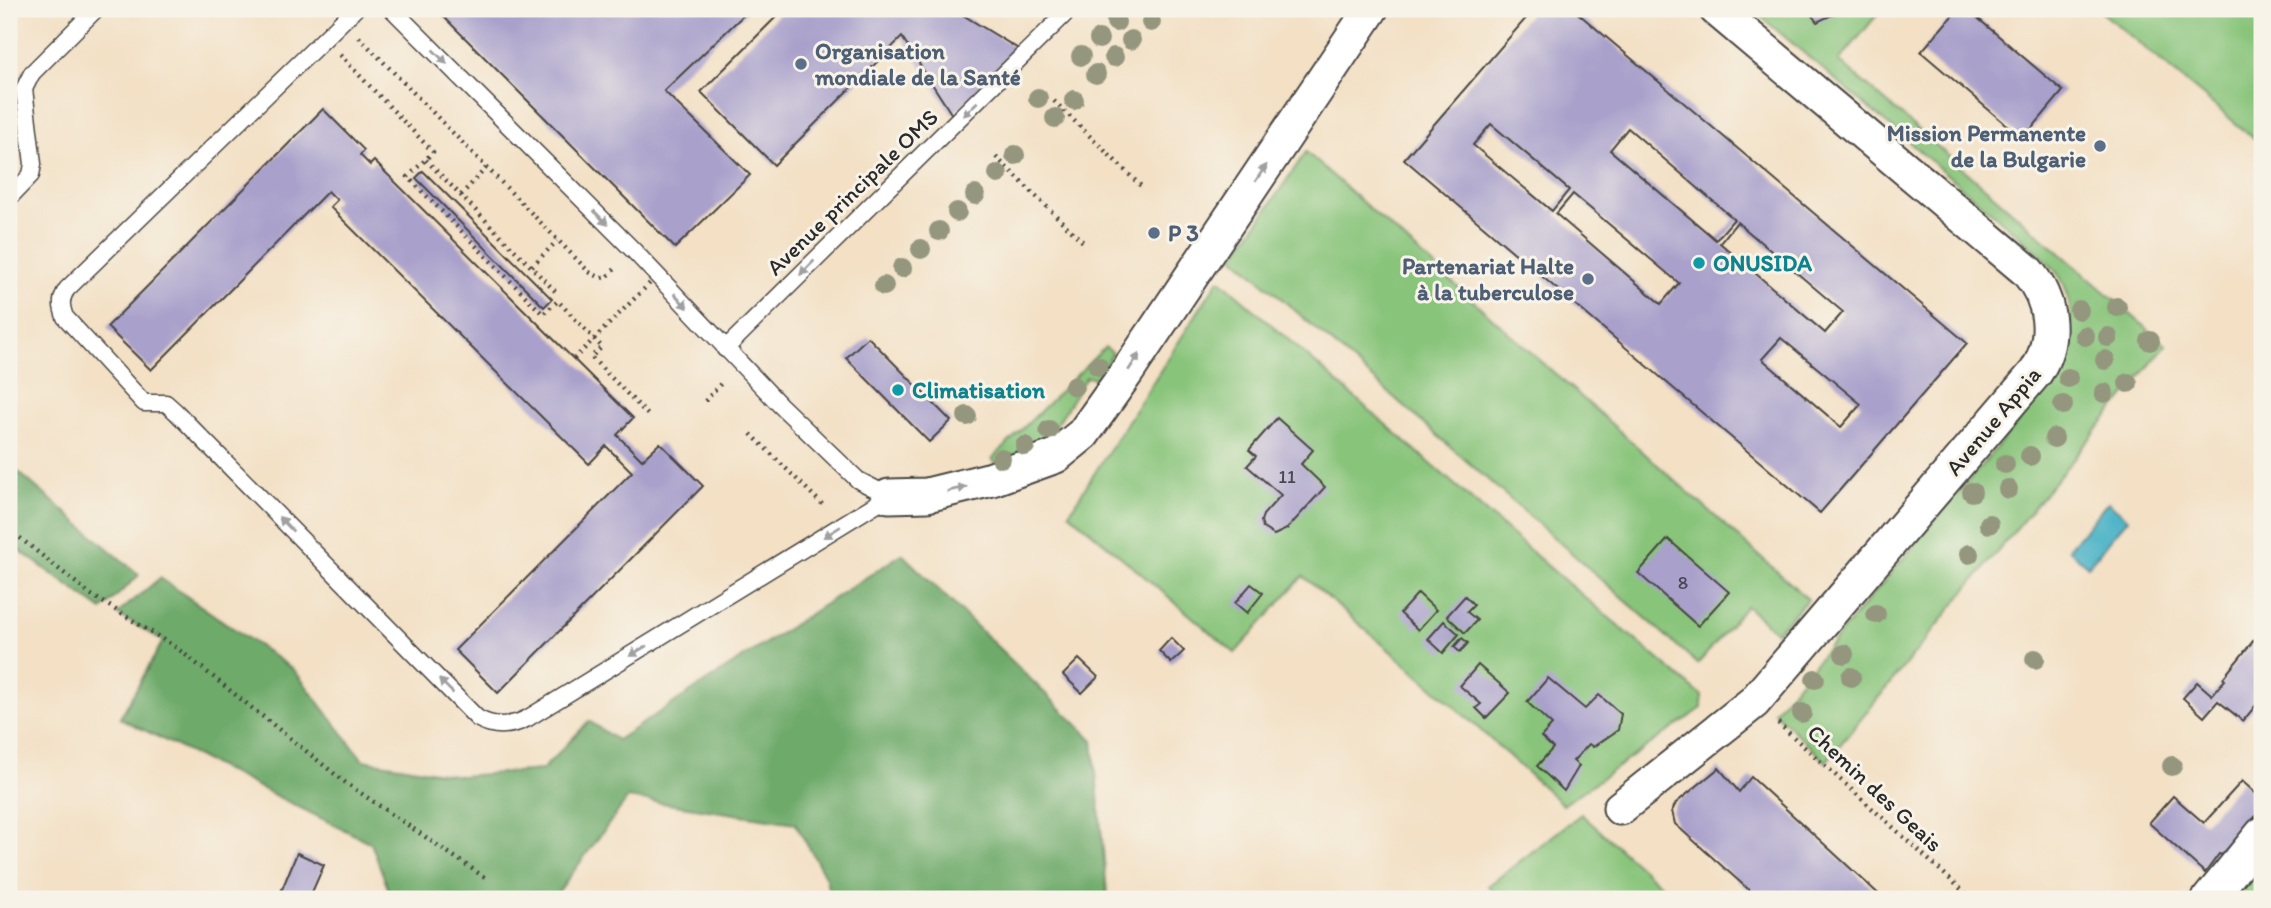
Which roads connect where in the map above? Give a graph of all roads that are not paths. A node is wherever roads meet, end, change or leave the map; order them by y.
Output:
1 (96, 9) edge
2 (355, 9) edge
3 (392, 9) edge
4 (1070, 9) edge
5 (1371, 9) edge
6 (1716, 9) edge
7 (9, 198) edge
8 (725, 349) junction
9 (889, 496) junction
10 (1620, 808) dead end
11 (2262, 834) edge
12 (2209, 899) edge

1 - 7 lane
9 -> 2 lane
3 -> 8 lane
4 -> 8 lane, Avenue principale OMS
9 -> 5 street
6 - 10 street, Avenue Appia
8 - 9 lane
11 - 12 street

